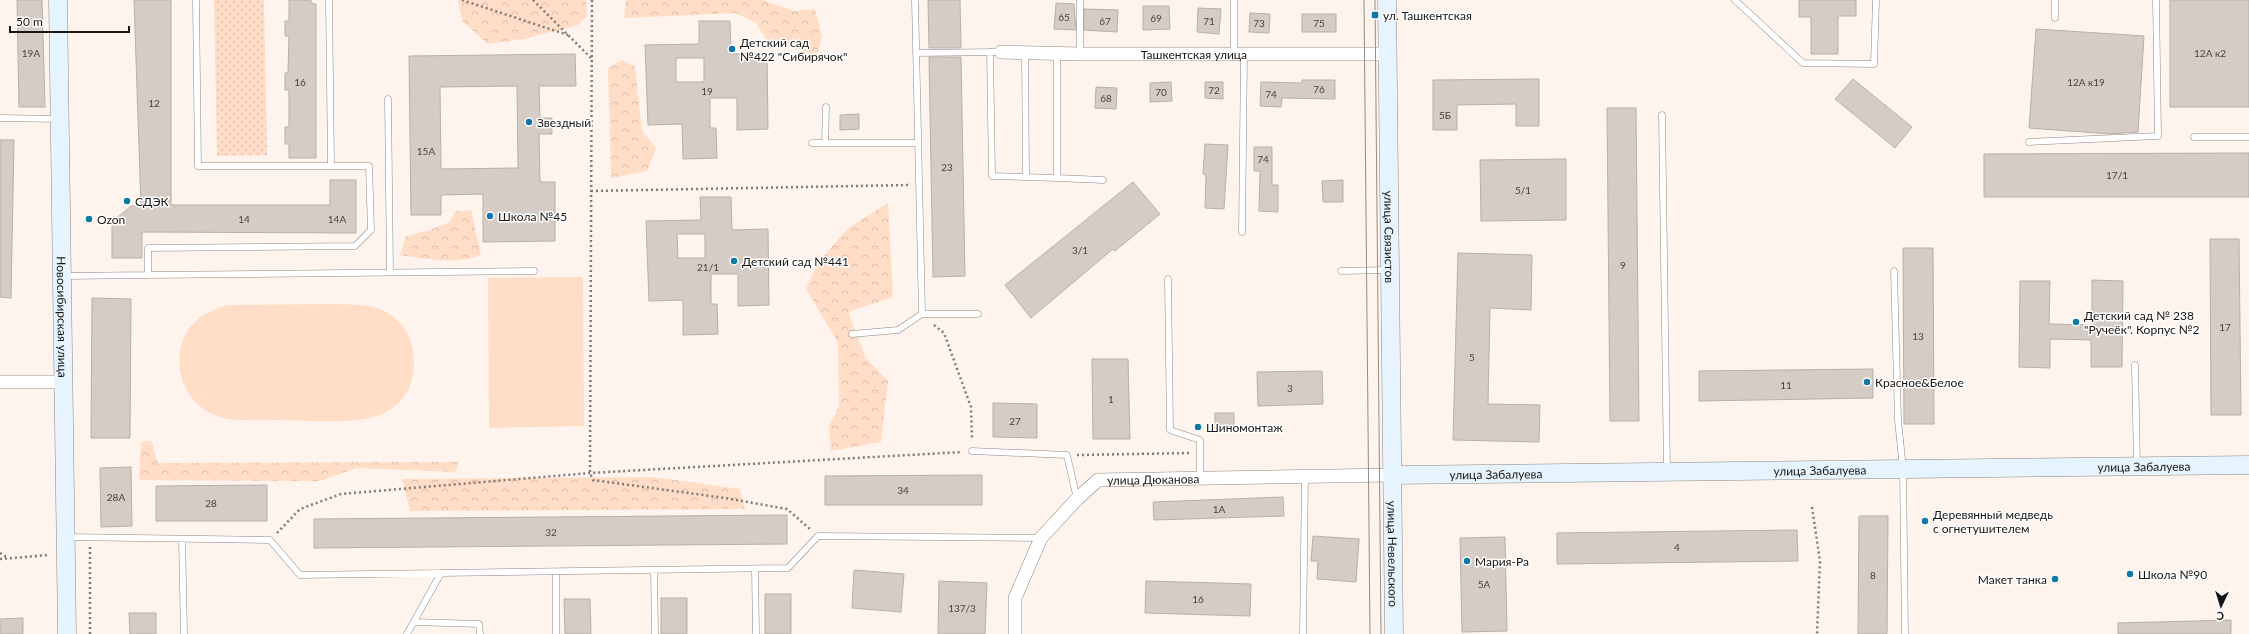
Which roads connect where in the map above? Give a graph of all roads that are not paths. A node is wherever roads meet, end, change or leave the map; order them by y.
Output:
1 (58, 0) edge
2 (196, 0) edge
3 (330, 0) edge
4 (915, 0) edge
5 (1080, 0) edge
6 (1234, 0) edge
7 (1387, 0) edge
8 (1735, 0) edge
9 (1876, 0) edge
10 (2055, 0) edge
11 (2156, 0) edge
12 (2055, 18) dead end
13 (996, 52) junction
14 (916, 53) junction
15 (1024, 53) junction
16 (1057, 54) junction
17 (1080, 54) junction
18 (1239, 54) junction
19 (1387, 54) junction
20 (388, 99) dead end
21 (826, 107) dead end
22 (1662, 115) dead end
23 (0, 118) edge
24 (60, 119) junction
25 (2249, 137) edge
26 (2194, 138) dead end
27 (812, 142) dead end
28 (2029, 142) dead end
29 (825, 143) junction
30 (918, 143) junction
31 (331, 164) junction
32 (1026, 177) junction
33 (1057, 178) junction
34 (1103, 180) dead end
35 (1242, 232) dead end
36 (534, 270) dead end
37 (1390, 270) junction
38 (1341, 271) dead end
39 (1894, 271) dead end
40 (390, 272) junction
41 (148, 275) junction
42 (62, 276) junction
43 (1168, 279) dead end
44 (922, 314) junction
45 (978, 314) dead end
46 (852, 334) dead end
47 (2135, 365) dead end
48 (0, 382) edge
49 (62, 382) junction
50 (972, 451) road end
51 (2249, 465) edge
52 (2137, 467) junction
53 (1903, 469) junction
54 (1667, 471) junction
55 (1392, 475) junction
56 (1305, 476) junction
57 (1200, 478) junction
58 (1077, 499) junction
59 (1041, 538) junction
60 (182, 539) junction
61 (66, 546) junction
62 (755, 569) junction
63 (654, 570) junction
64 (556, 572) junction
65 (441, 573) junction
66 (414, 622) junction
67 (67, 634) edge
68 (184, 634) edge
69 (407, 634) edge
70 (480, 634) edge
71 (556, 634) edge
72 (654, 634) edge
73 (756, 634) edge
74 (1015, 634) edge
75 (1304, 634) edge
76 (1394, 634) edge
77 (1905, 634) edge

1 - 24 street, Новосибирская улица
2 - 31 lane
3 - 31 lane
4 - 14 lane
5 - 17 lane
6 - 18 lane
7 - 19 street, улица Связистов
8 - 9 lane
10 - 12 lane
11 - 28 lane
13 - 14 lane
13 - 15 street, Ташкентская улица
13 - 32 lane
14 - 30 lane
15 - 16 street, Ташкентская улица
15 - 32 lane
16 - 17 street, Ташкентская улица
16 - 33 lane
17 - 18 street, Ташкентская улица
18 - 19 street, Ташкентская улица
18 - 35 lane
19 - 37 street, улица Связистов
20 - 40 lane
21 - 29 lane
22 - 54 lane
23 - 24 lane
24 - 42 street, Новосибирская улица
25 - 26 lane
27 - 29 lane
29 - 30 lane
30 - 44 lane
31 - 41 lane
32 - 33 lane
33 - 34 lane
36 - 40 lane
37 - 38 lane
37 - 55 street, улица Связистов
39 - 53 lane
40 - 41 lane
41 - 42 lane
42 - 49 street, Новосибирская улица
43 - 57 lane
44 - 45 lane
44 - 46 lane
47 - 52 lane
48 - 49 street
49 - 61 street, Новосибирская улица
50 - 58 lane
51 - 52 street, улица Забалуева
52 - 53 street, улица Забалуева
53 - 54 street, улица Забалуева
53 - 77 lane
54 - 55 street, улица Забалуева
55 - 56 street, улица Дюканова
55 - 76 street, улица Невельского
56 - 57 street, улица Дюканова
56 - 75 lane
57 - 58 street, улица Дюканова
58 - 59 street, улица Дюканова
59 - 62 lane
59 - 74 street, улица Дюканова
60 - 61 lane
60 - 65 lane
60 - 68 lane
61 - 67 street, Новосибирская улица
62 - 63 lane
62 - 73 lane
63 - 64 lane
63 - 72 lane
64 - 65 lane
64 - 71 lane
65 - 66 lane
66 - 69 lane
66 - 70 lane

